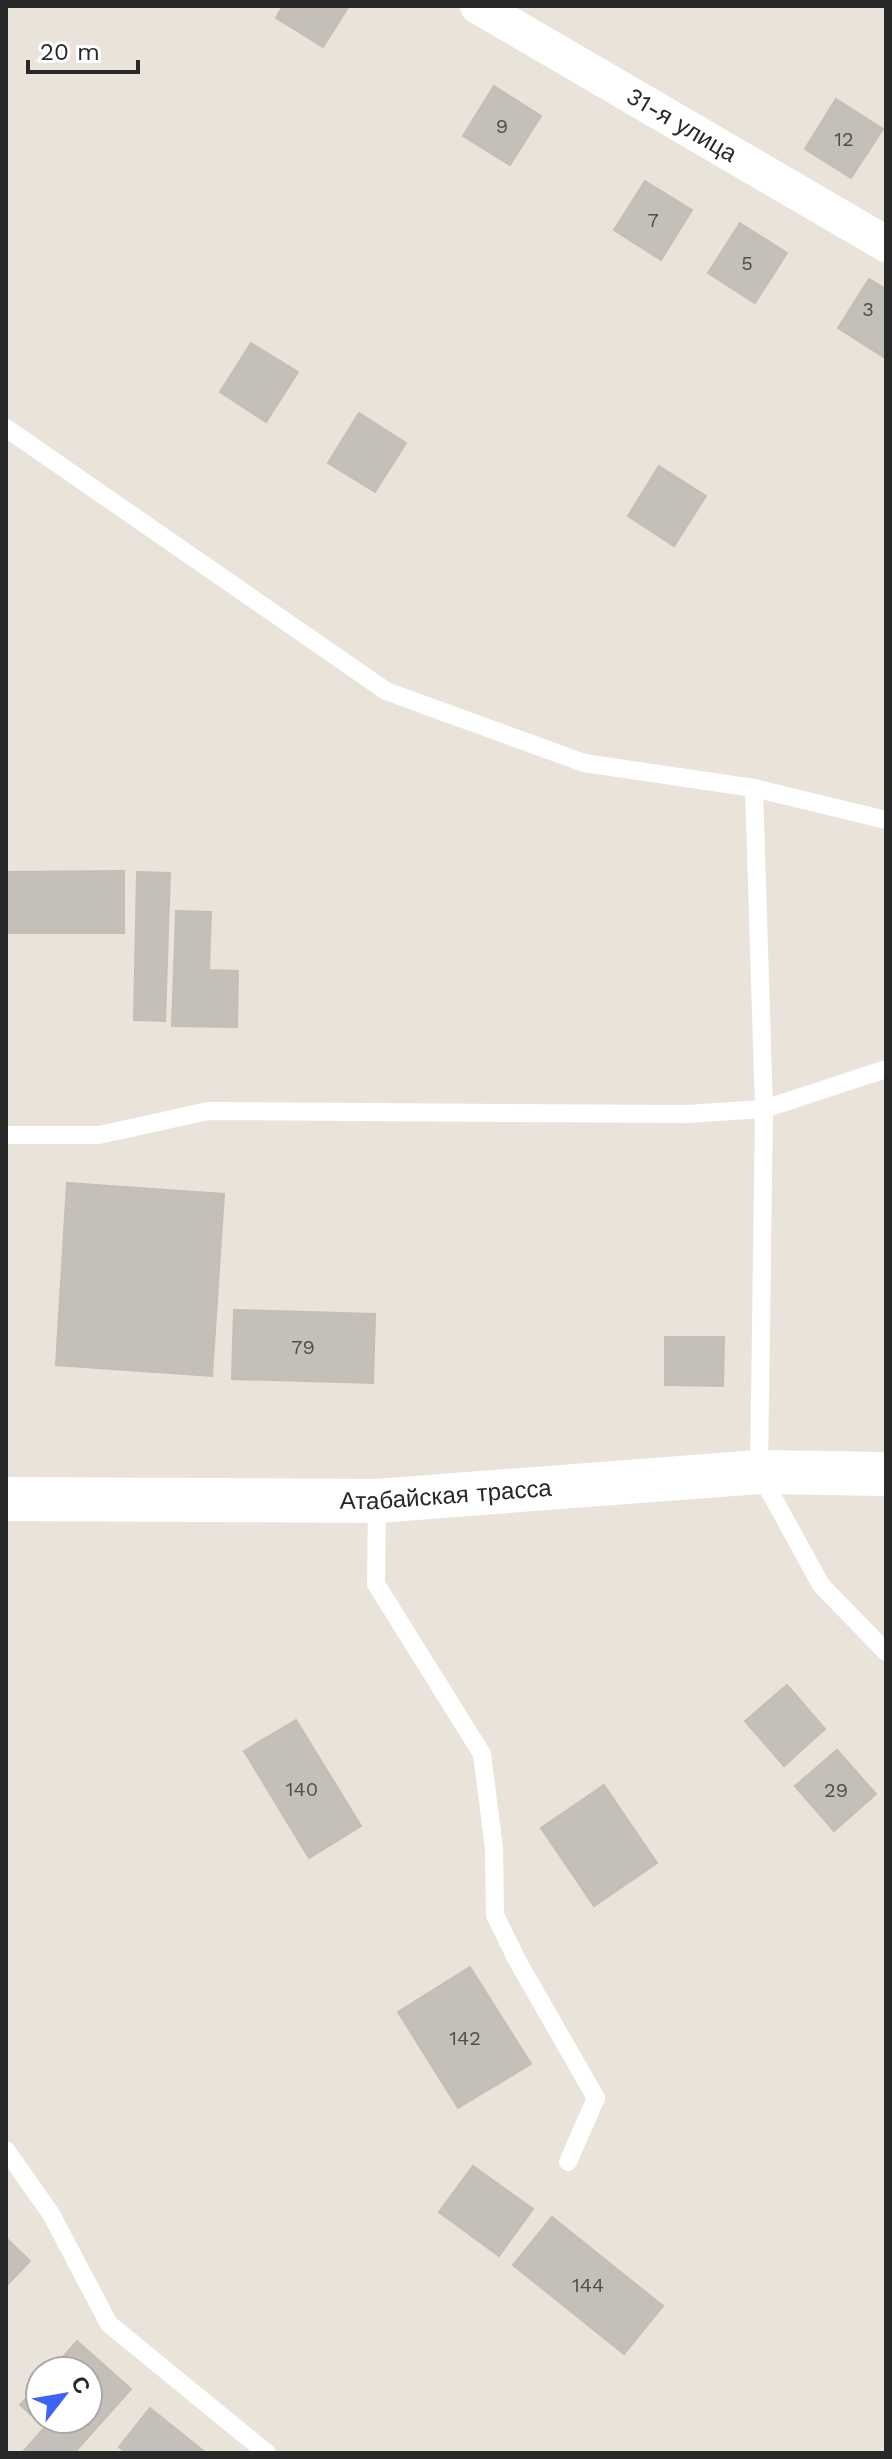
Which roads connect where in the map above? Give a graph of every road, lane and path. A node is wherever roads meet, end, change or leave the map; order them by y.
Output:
1 (478, 6) edge
2 (886, 244) edge
3 (6, 428) edge
4 (754, 788) junction
5 (886, 820) edge
6 (886, 1069) edge
7 (764, 1109) junction
8 (6, 1135) edge
9 (759, 1472) junction
10 (886, 1474) edge
11 (6, 1499) edge
12 (377, 1501) junction
13 (886, 1652) edge
14 (6, 2150) edge
15 (568, 2162) dead end
16 (267, 2453) edge

1 - 2 street, 31-я улица
3 - 4 lane
4 - 5 lane
4 - 7 lane
6 - 7 lane
7 - 8 lane
7 - 9 lane
9 - 10 main road, Атабайская трасса
9 - 12 main road, Атабайская трасса
9 - 13 lane
11 - 12 main road, Атабайская трасса
12 - 15 lane
14 - 16 lane

